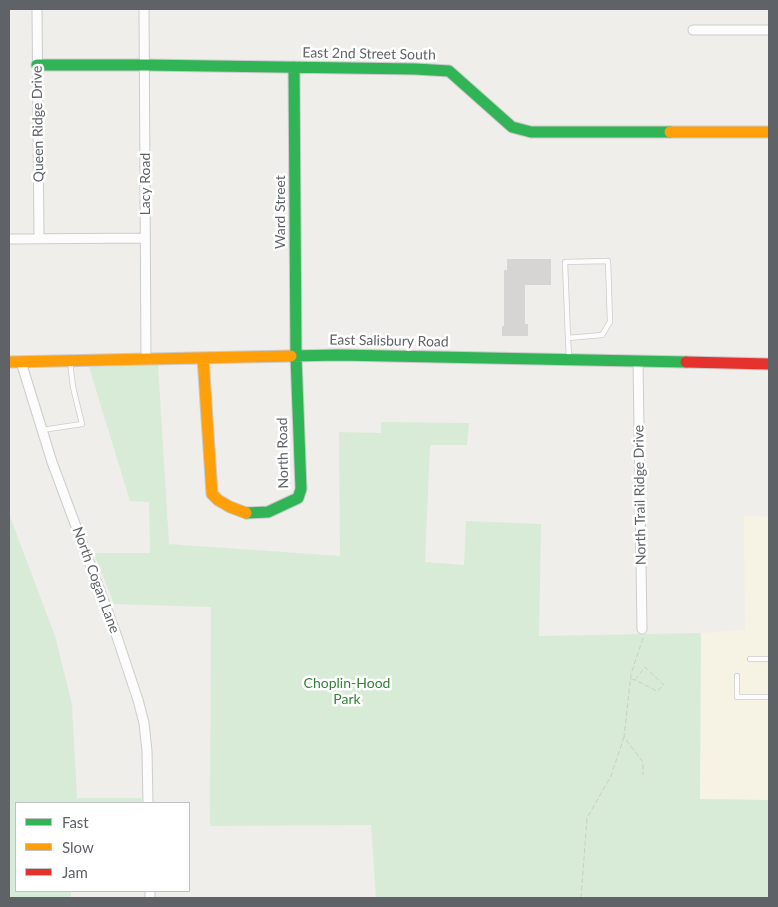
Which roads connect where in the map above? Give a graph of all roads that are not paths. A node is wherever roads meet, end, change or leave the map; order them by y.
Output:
1 (37, 9) edge
2 (144, 9) edge
3 (693, 30) dead end
4 (769, 30) edge
5 (144, 64) junction
6 (37, 65) junction
7 (294, 67) junction
8 (769, 132) edge
9 (39, 238) junction
10 (145, 238) junction
11 (9, 239) edge
12 (568, 338) junction
13 (296, 356) junction
14 (203, 358) junction
15 (146, 359) junction
16 (569, 360) junction
17 (70, 361) junction
18 (638, 361) junction
19 (9, 362) edge
20 (21, 362) junction
21 (769, 364) edge
22 (42, 430) junction
23 (643, 633) road end
24 (750, 659) dead end
25 (769, 660) edge
26 (737, 676) dead end
27 (769, 697) edge
28 (148, 802) edge

1 - 6 street, Queen Ridge Drive
2 - 5 street, Lacy Road
3 - 4 street
5 - 6 street, East 2nd Street South
5 - 7 street, East 2nd Street South
5 - 10 street, Lacy Road
6 - 9 street, Queen Ridge Drive
7 - 8 street, East 2nd Street South
7 - 13 street, Ward Street
9 - 10 street
9 - 11 street
10 - 15 street, Lacy Road
12 - 12 lane
12 - 16 lane
13 - 14 street, East Salisbury Road
13 - 14 street, North Road
13 - 16 street, East Salisbury Road
14 - 15 street, East Salisbury Road
15 - 17 street, East Salisbury Road
16 - 18 street, East Salisbury Road
17 - 20 street, East Salisbury Road
17 - 22 lane
18 - 21 street, East Salisbury Road
18 - 23 street, North Trail Ridge Drive
19 - 20 street, East Salisbury Road
20 - 22 street, North Cogan Lane
22 - 28 street, North Cogan Lane
24 - 25 lane
26 - 27 lane

